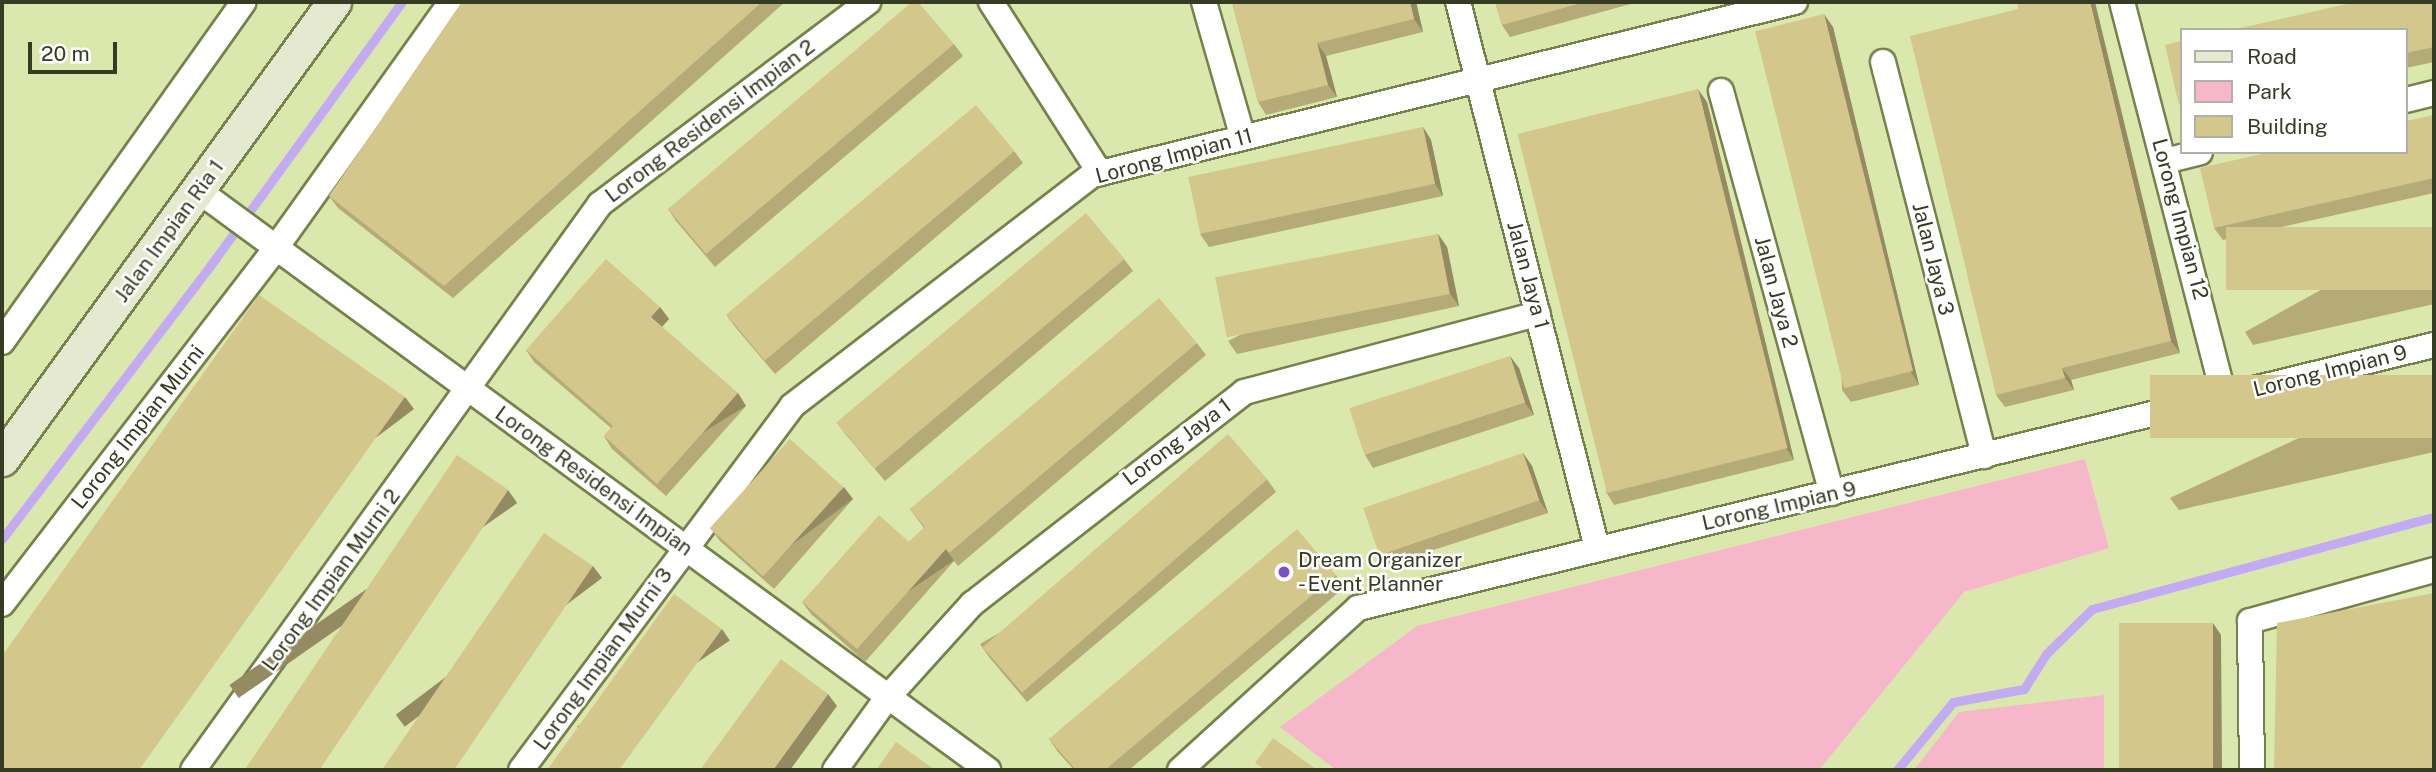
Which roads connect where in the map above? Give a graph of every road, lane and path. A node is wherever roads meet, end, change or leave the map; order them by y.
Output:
1 (244, 2) edge
2 (334, 2) edge
3 (451, 2) edge
4 (868, 2) edge
5 (991, 2) edge
6 (1204, 2) edge
7 (1458, 2) edge
8 (1795, 2) edge
9 (2122, 2) edge
10 (1711, 12) edge
11 (1883, 62) dead end
12 (1480, 80) junction
13 (1721, 91) dead end
14 (2434, 93) edge
15 (2408, 100) edge
16 (1243, 138) junction
17 (2192, 154) edge
18 (2165, 161) junction
19 (1100, 173) junction
20 (199, 191) junction
21 (266, 242) junction
22 (1538, 314) junction
23 (2, 342) edge
24 (2434, 345) edge
25 (469, 390) junction
26 (2224, 397) junction
27 (1984, 456) junction
28 (2, 459) edge
29 (1832, 494) junction
30 (685, 547) junction
31 (1597, 548) junction
32 (2434, 570) edge
33 (2, 604) edge
34 (887, 698) junction
35 (192, 770) edge
36 (521, 770) edge
37 (835, 770) edge
38 (988, 770) edge
39 (1180, 770) edge
40 (2252, 770) edge

1 - 23 street
2 - 20 street, Jalan Impian Ria 1
3 - 21 street, Lorong Impian Murni
4 - 25 street, Lorong Residensi Impian 2
5 - 19 street
6 - 16 street
7 - 12 street, Jalan Jaya 1
8 - 10 street, Lorong Impian 11
9 - 18 street, Lorong Impian 12
10 - 12 street, Lorong Impian 11
11 - 27 street, Jalan Jaya 3
12 - 16 street, Lorong Impian 11
12 - 22 street, Jalan Jaya 1
13 - 29 street, Jalan Jaya 2
14 - 15 street
16 - 19 street, Lorong Impian 11
17 - 18 street
18 - 26 street, Lorong Impian 12
19 - 30 street, Lorong Impian 11
20 - 21 street, Lorong Residensi Impian
20 - 28 street, Jalan Impian Ria 1
21 - 25 street, Lorong Residensi Impian
21 - 33 street, Lorong Impian Murni
22 - 31 street, Jalan Jaya 1
22 - 34 street, Lorong Jaya 1
24 - 26 street, Lorong Impian 9
25 - 30 street, Lorong Residensi Impian
25 - 35 street, Lorong Impian Murni 2
26 - 27 street, Lorong Impian 9
27 - 29 street, Lorong Impian 9
29 - 31 street, Lorong Impian 9
30 - 34 street, Lorong Residensi Impian
30 - 36 street, Lorong Impian Murni 3
31 - 39 street, Lorong Impian 9
32 - 40 street
34 - 37 street, Lorong Jaya 1
34 - 38 street, Lorong Residensi Impian

